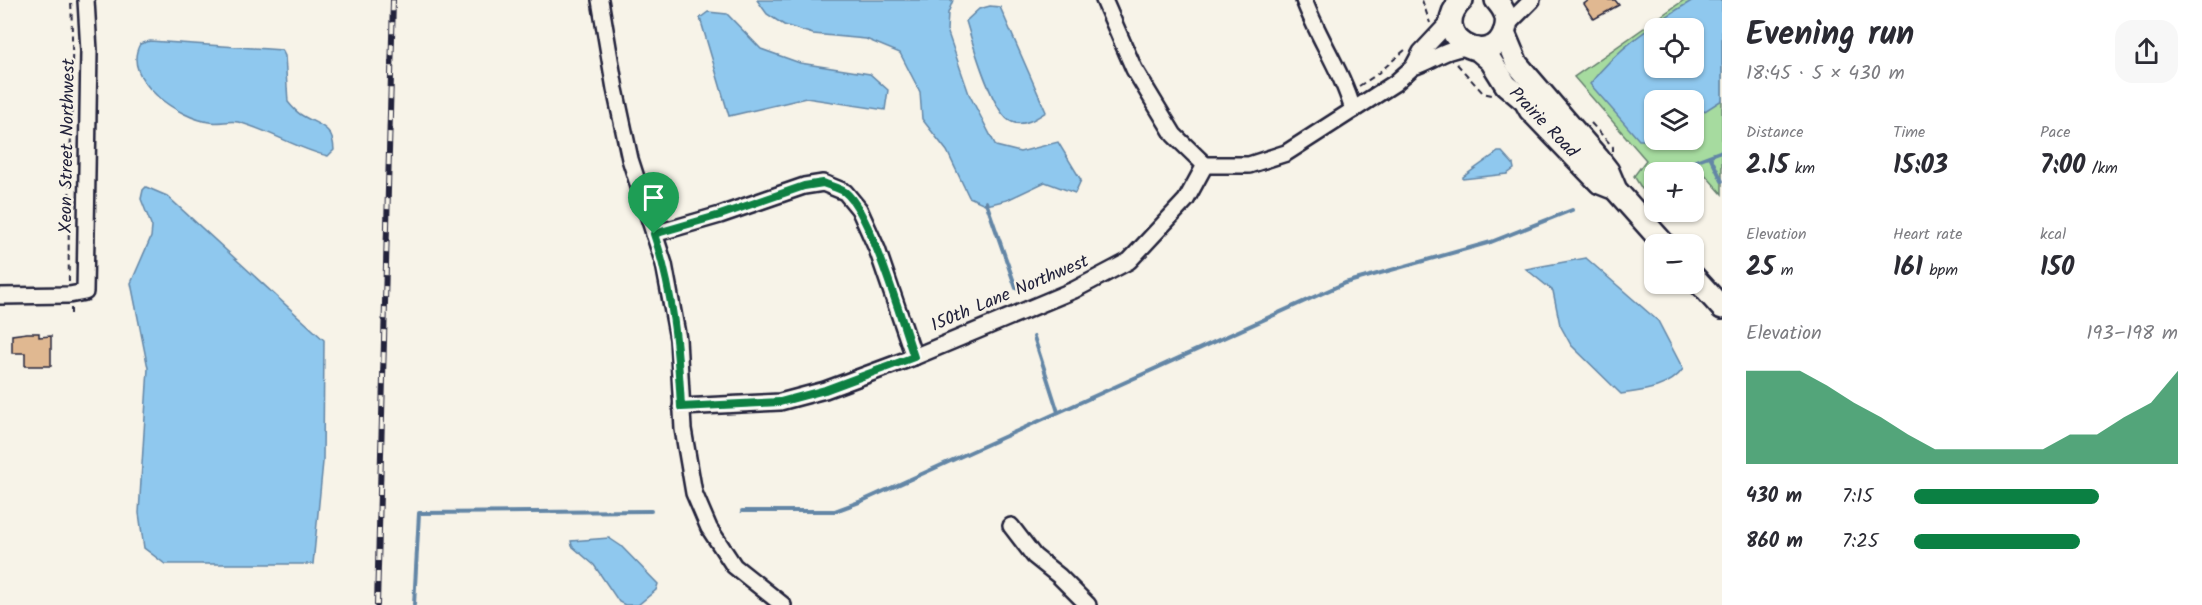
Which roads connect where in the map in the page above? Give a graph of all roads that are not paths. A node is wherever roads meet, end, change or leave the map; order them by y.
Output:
1 (86, 0) edge
2 (600, 0) edge
3 (1104, 0) edge
4 (1304, 0) edge
5 (1496, 0) edge
6 (1532, 0) edge
7 (1456, 7) edge
8 (1506, 29) junction
9 (1472, 48) junction
10 (1413, 67) junction
11 (1353, 110) junction
12 (1205, 165) junction
13 (1616, 190) junction
14 (654, 234) junction
15 (1655, 234) edge
16 (1704, 288) edge
17 (0, 296) edge
18 (1722, 308) edge
19 (914, 357) junction
20 (681, 407) junction
21 (1011, 526) dead end
22 (779, 604) edge
23 (1088, 605) edge

1 - 17 street, Xeon Street Northwest
2 - 14 street
3 - 12 street
4 - 11 street
5 - 8 street, Prairie Road
6 - 8 street
7 - 9 street, Prairie Road
7 - 10 street
8 - 9 street
8 - 13 street, Prairie Road
9 - 10 street
9 - 13 street, Prairie Road
10 - 11 street
11 - 12 street
12 - 19 street, 150th Lane Northwest
13 - 15 street, Prairie Road
14 - 19 street
14 - 20 street
16 - 18 street
19 - 20 street, 150th Lane Northwest
20 - 22 street
21 - 23 street

